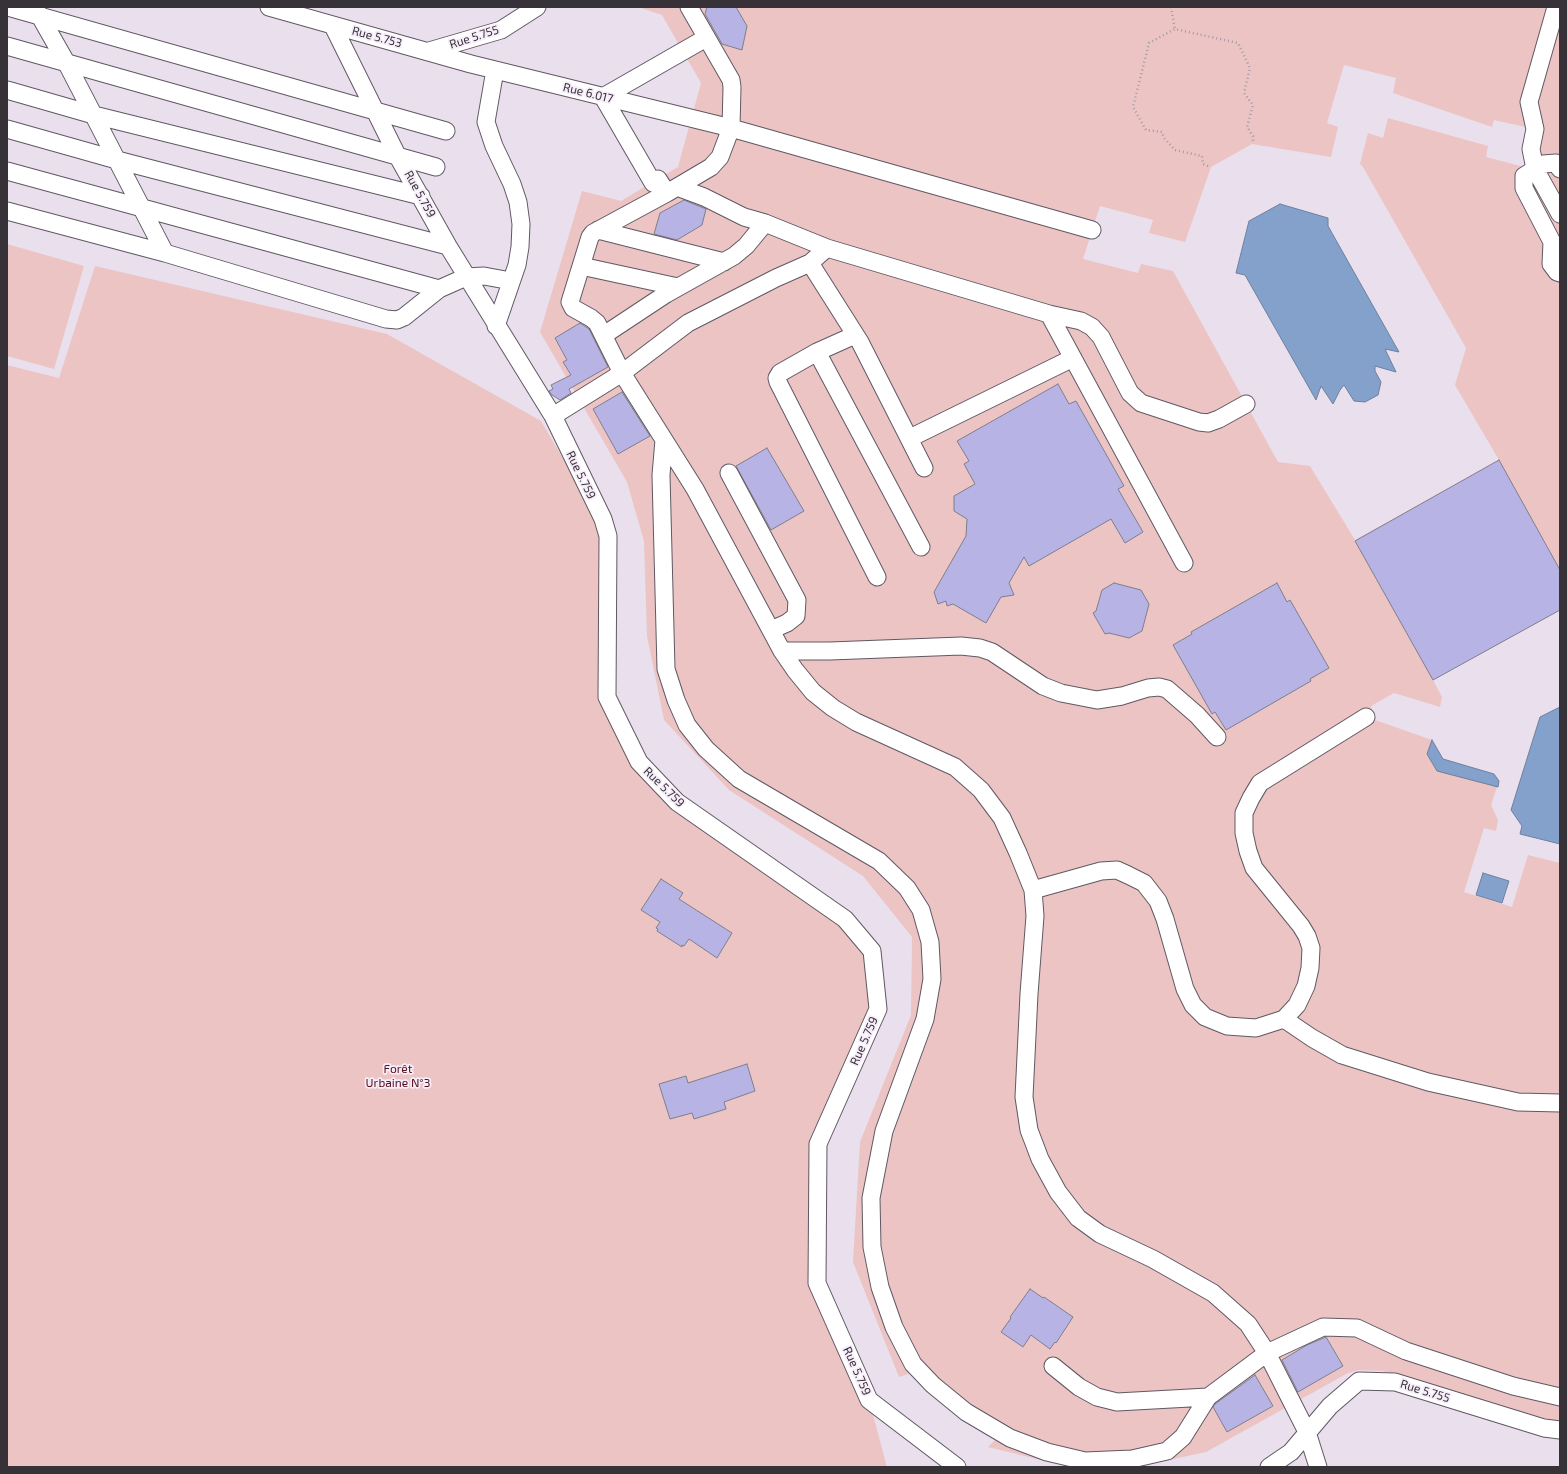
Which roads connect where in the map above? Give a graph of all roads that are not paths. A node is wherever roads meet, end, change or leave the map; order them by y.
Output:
1 (8, 7) edge
2 (269, 7) edge
3 (537, 7) edge
4 (689, 7) edge
5 (1556, 7) edge
6 (37, 11) edge
7 (333, 26) junction
8 (706, 38) junction
9 (7, 46) edge
10 (429, 51) junction
11 (66, 62) junction
12 (490, 69) junction
13 (7, 90) edge
14 (603, 97) junction
15 (375, 111) junction
16 (94, 115) junction
17 (731, 128) junction
18 (7, 129) edge
19 (446, 131) dead end
20 (397, 155) junction
21 (117, 160) junction
22 (436, 167) dead end
23 (1535, 169) junction
24 (1560, 169) edge
25 (7, 171) edge
26 (664, 186) junction
27 (420, 196) junction
28 (141, 208) junction
29 (7, 211) edge
30 (1560, 214) edge
31 (765, 223) junction
32 (598, 230) junction
33 (1092, 230) dead end
34 (448, 246) junction
35 (827, 248) junction
36 (165, 253) junction
37 (724, 262) junction
38 (810, 263) junction
39 (581, 266) junction
40 (1560, 273) edge
41 (466, 276) junction
42 (511, 281) junction
43 (678, 288) junction
44 (439, 289) junction
45 (1049, 314) junction
46 (496, 326) junction
47 (604, 335) junction
48 (855, 335) junction
49 (817, 352) junction
50 (1073, 358) junction
51 (622, 373) junction
52 (1246, 404) dead end
53 (553, 416) junction
54 (910, 438) junction
55 (664, 440) junction
56 (924, 468) dead end
57 (729, 473) dead end
58 (921, 547) dead end
59 (1184, 563) dead end
60 (877, 577) dead end
61 (771, 630) junction
62 (782, 651) junction
63 (1366, 717) dead end
64 (1217, 737) dead end
65 (1033, 890) junction
66 (1284, 1019) junction
67 (1560, 1103) edge
68 (1267, 1352) junction
69 (1053, 1366) dead end
70 (1208, 1397) junction
71 (1560, 1397) edge
72 (1560, 1430) edge
73 (1307, 1432) junction
74 (957, 1467) edge
75 (1269, 1467) edge
76 (1318, 1467) edge

1 - 6 street
2 - 7 street, Rue 5.753
3 - 10 street, Rue 5.755
4 - 8 street
5 - 23 street
6 - 11 street
6 - 15 street
7 - 10 street, Rue 5.753
7 - 15 street, Rue 5.759
8 - 14 street
8 - 17 street
9 - 11 street
10 - 12 street, Rue 5.753
11 - 16 street
11 - 20 street
12 - 14 street, Rue 6.017
12 - 42 street
13 - 16 street
14 - 17 street, Rue 6.017
14 - 26 street
15 - 19 street
15 - 20 street, Rue 5.759
16 - 21 street
16 - 27 street
17 - 26 street
17 - 33 street, Rue 6.017
18 - 21 street
20 - 22 street
20 - 27 street, Rue 5.759
21 - 28 street
21 - 34 street
23 - 24 street
23 - 30 street
23 - 40 street
25 - 28 street
26 - 31 street
26 - 32 street
27 - 34 street, Rue 5.759
28 - 36 street
28 - 44 street
29 - 36 street
31 - 35 street
31 - 37 street
32 - 37 street
32 - 39 street
34 - 41 street, Rue 5.759
35 - 38 street
35 - 45 street
36 - 44 street
37 - 43 street
38 - 48 street
38 - 51 street
39 - 43 street
39 - 47 street
41 - 42 street
41 - 44 street
41 - 46 street, Rue 5.759
42 - 46 street
43 - 47 street
45 - 50 street
45 - 52 street
46 - 53 street, Rue 5.759
47 - 51 street
48 - 49 street
48 - 54 street
49 - 58 street
49 - 60 street
50 - 54 street
50 - 59 street
51 - 53 street
51 - 55 street
53 - 74 street, Rue 5.759
54 - 56 street
55 - 61 street
55 - 70 street
57 - 61 street
61 - 62 street
62 - 64 street
62 - 65 street
63 - 66 street
65 - 66 street
65 - 68 street
66 - 67 street
68 - 70 street
68 - 71 street
68 - 73 street
69 - 70 street
72 - 73 street, Rue 5.755
73 - 75 street
73 - 76 street

